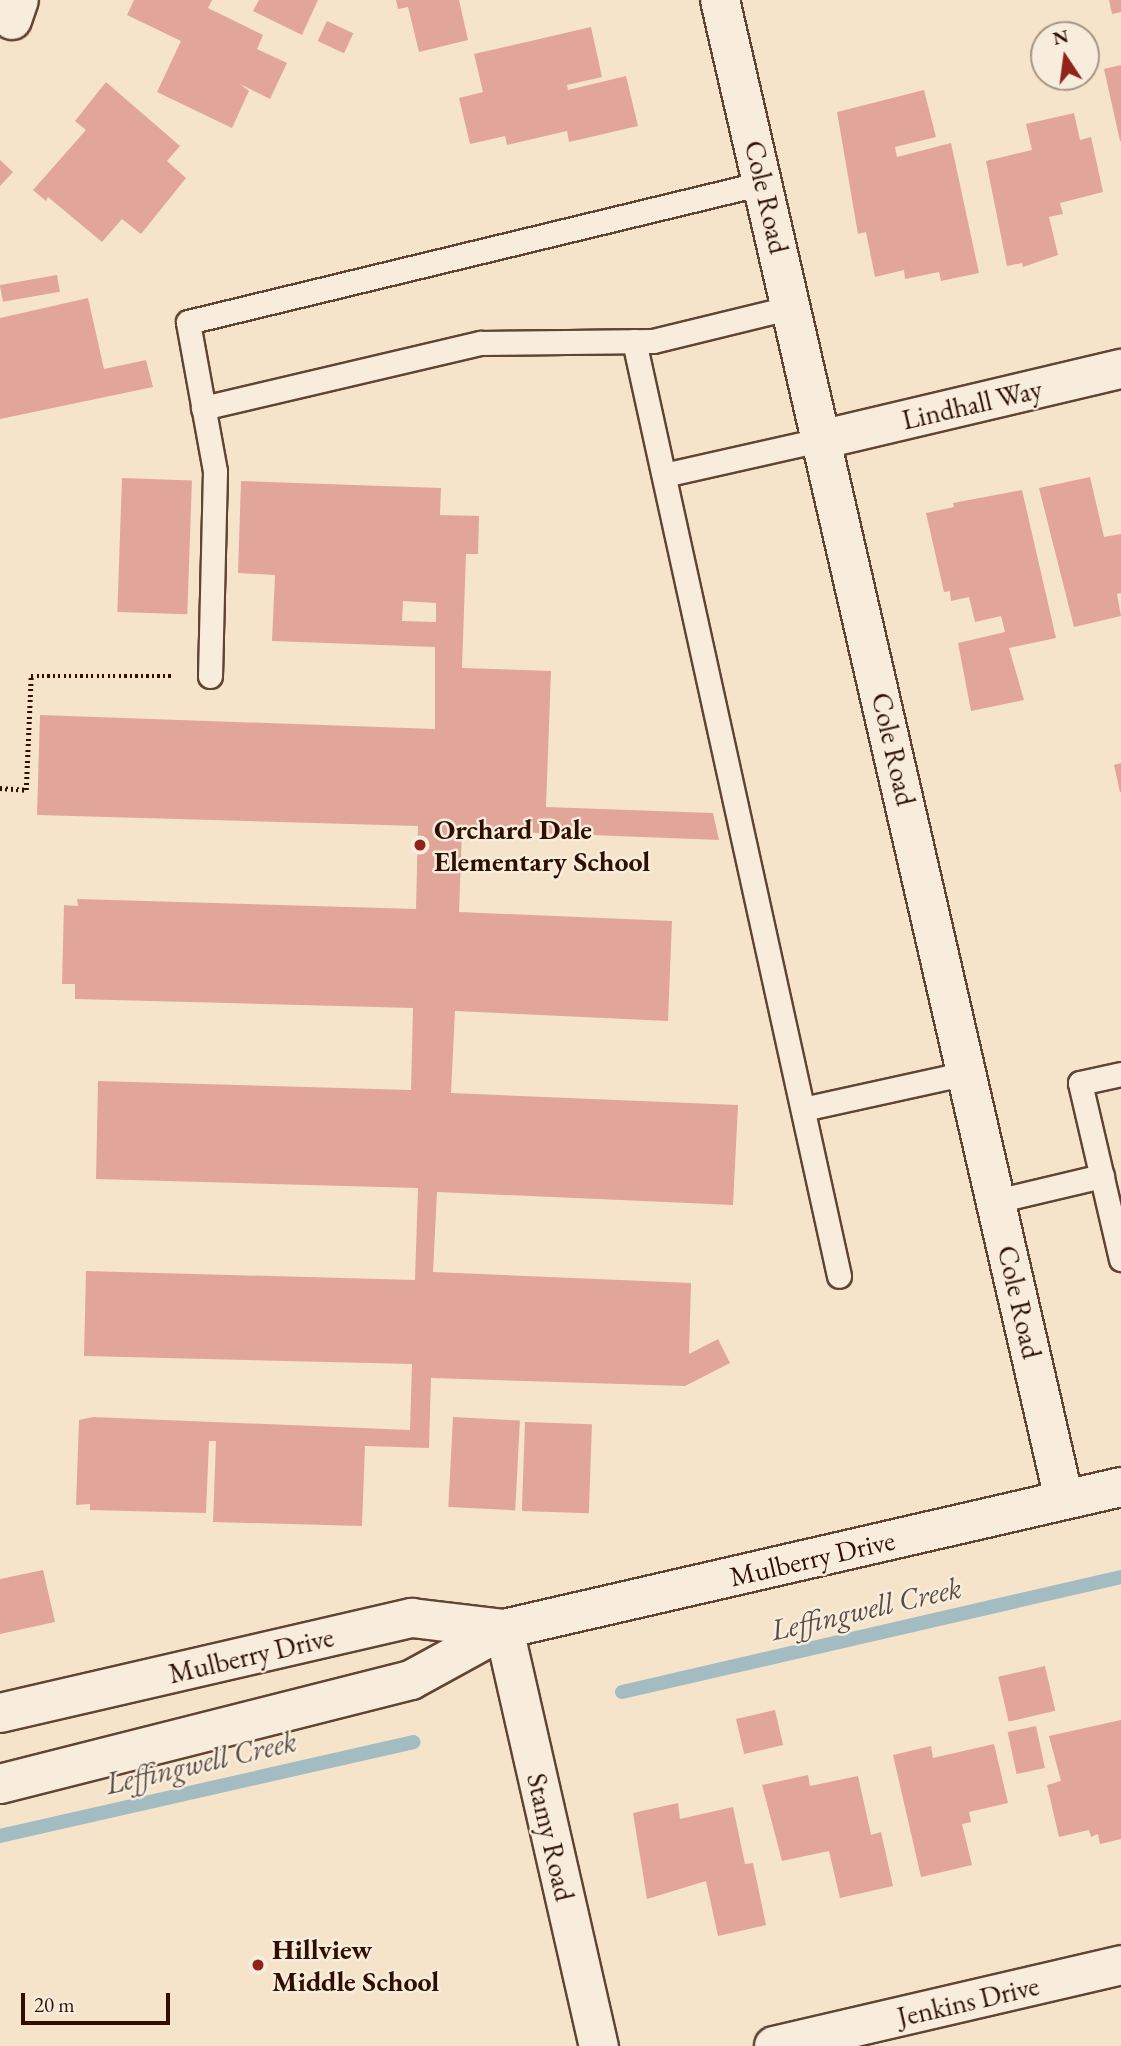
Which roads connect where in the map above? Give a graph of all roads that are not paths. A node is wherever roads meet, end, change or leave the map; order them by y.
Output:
1 (720, 0) edge
2 (764, 183) junction
3 (793, 307) junction
4 (635, 341) junction
5 (1121, 369) edge
6 (203, 408) junction
7 (824, 439) junction
8 (664, 475) junction
9 (210, 676) road end
10 (967, 1073) junction
11 (1121, 1074) edge
12 (803, 1109) junction
13 (1102, 1176) junction
14 (996, 1201) junction
15 (1121, 1259) edge
16 (839, 1276) dead end
17 (1121, 1487) edge
18 (1064, 1499) junction
19 (503, 1629) junction
20 (0, 1713) edge
21 (0, 1784) edge
22 (1121, 1965) edge
23 (599, 2046) edge
24 (774, 2046) edge

1 - 2 street, Cole Road
2 - 3 street, Cole Road
2 - 6 lane
3 - 4 lane
3 - 7 street, Cole Road
4 - 6 lane
4 - 8 lane
5 - 7 street, Lindhall Way
6 - 9 lane
7 - 8 lane
7 - 10 street, Cole Road
8 - 12 lane
10 - 12 lane
10 - 14 street, Cole Road
11 - 13 lane
12 - 16 lane
13 - 14 lane
13 - 15 lane
14 - 18 street, Cole Road
17 - 18 street, Mulberry Drive
18 - 19 street, Mulberry Drive
19 - 20 street, Mulberry Drive
19 - 21 street, Mulberry Drive
19 - 23 street, Stamy Road
22 - 24 street, Jenkins Drive

